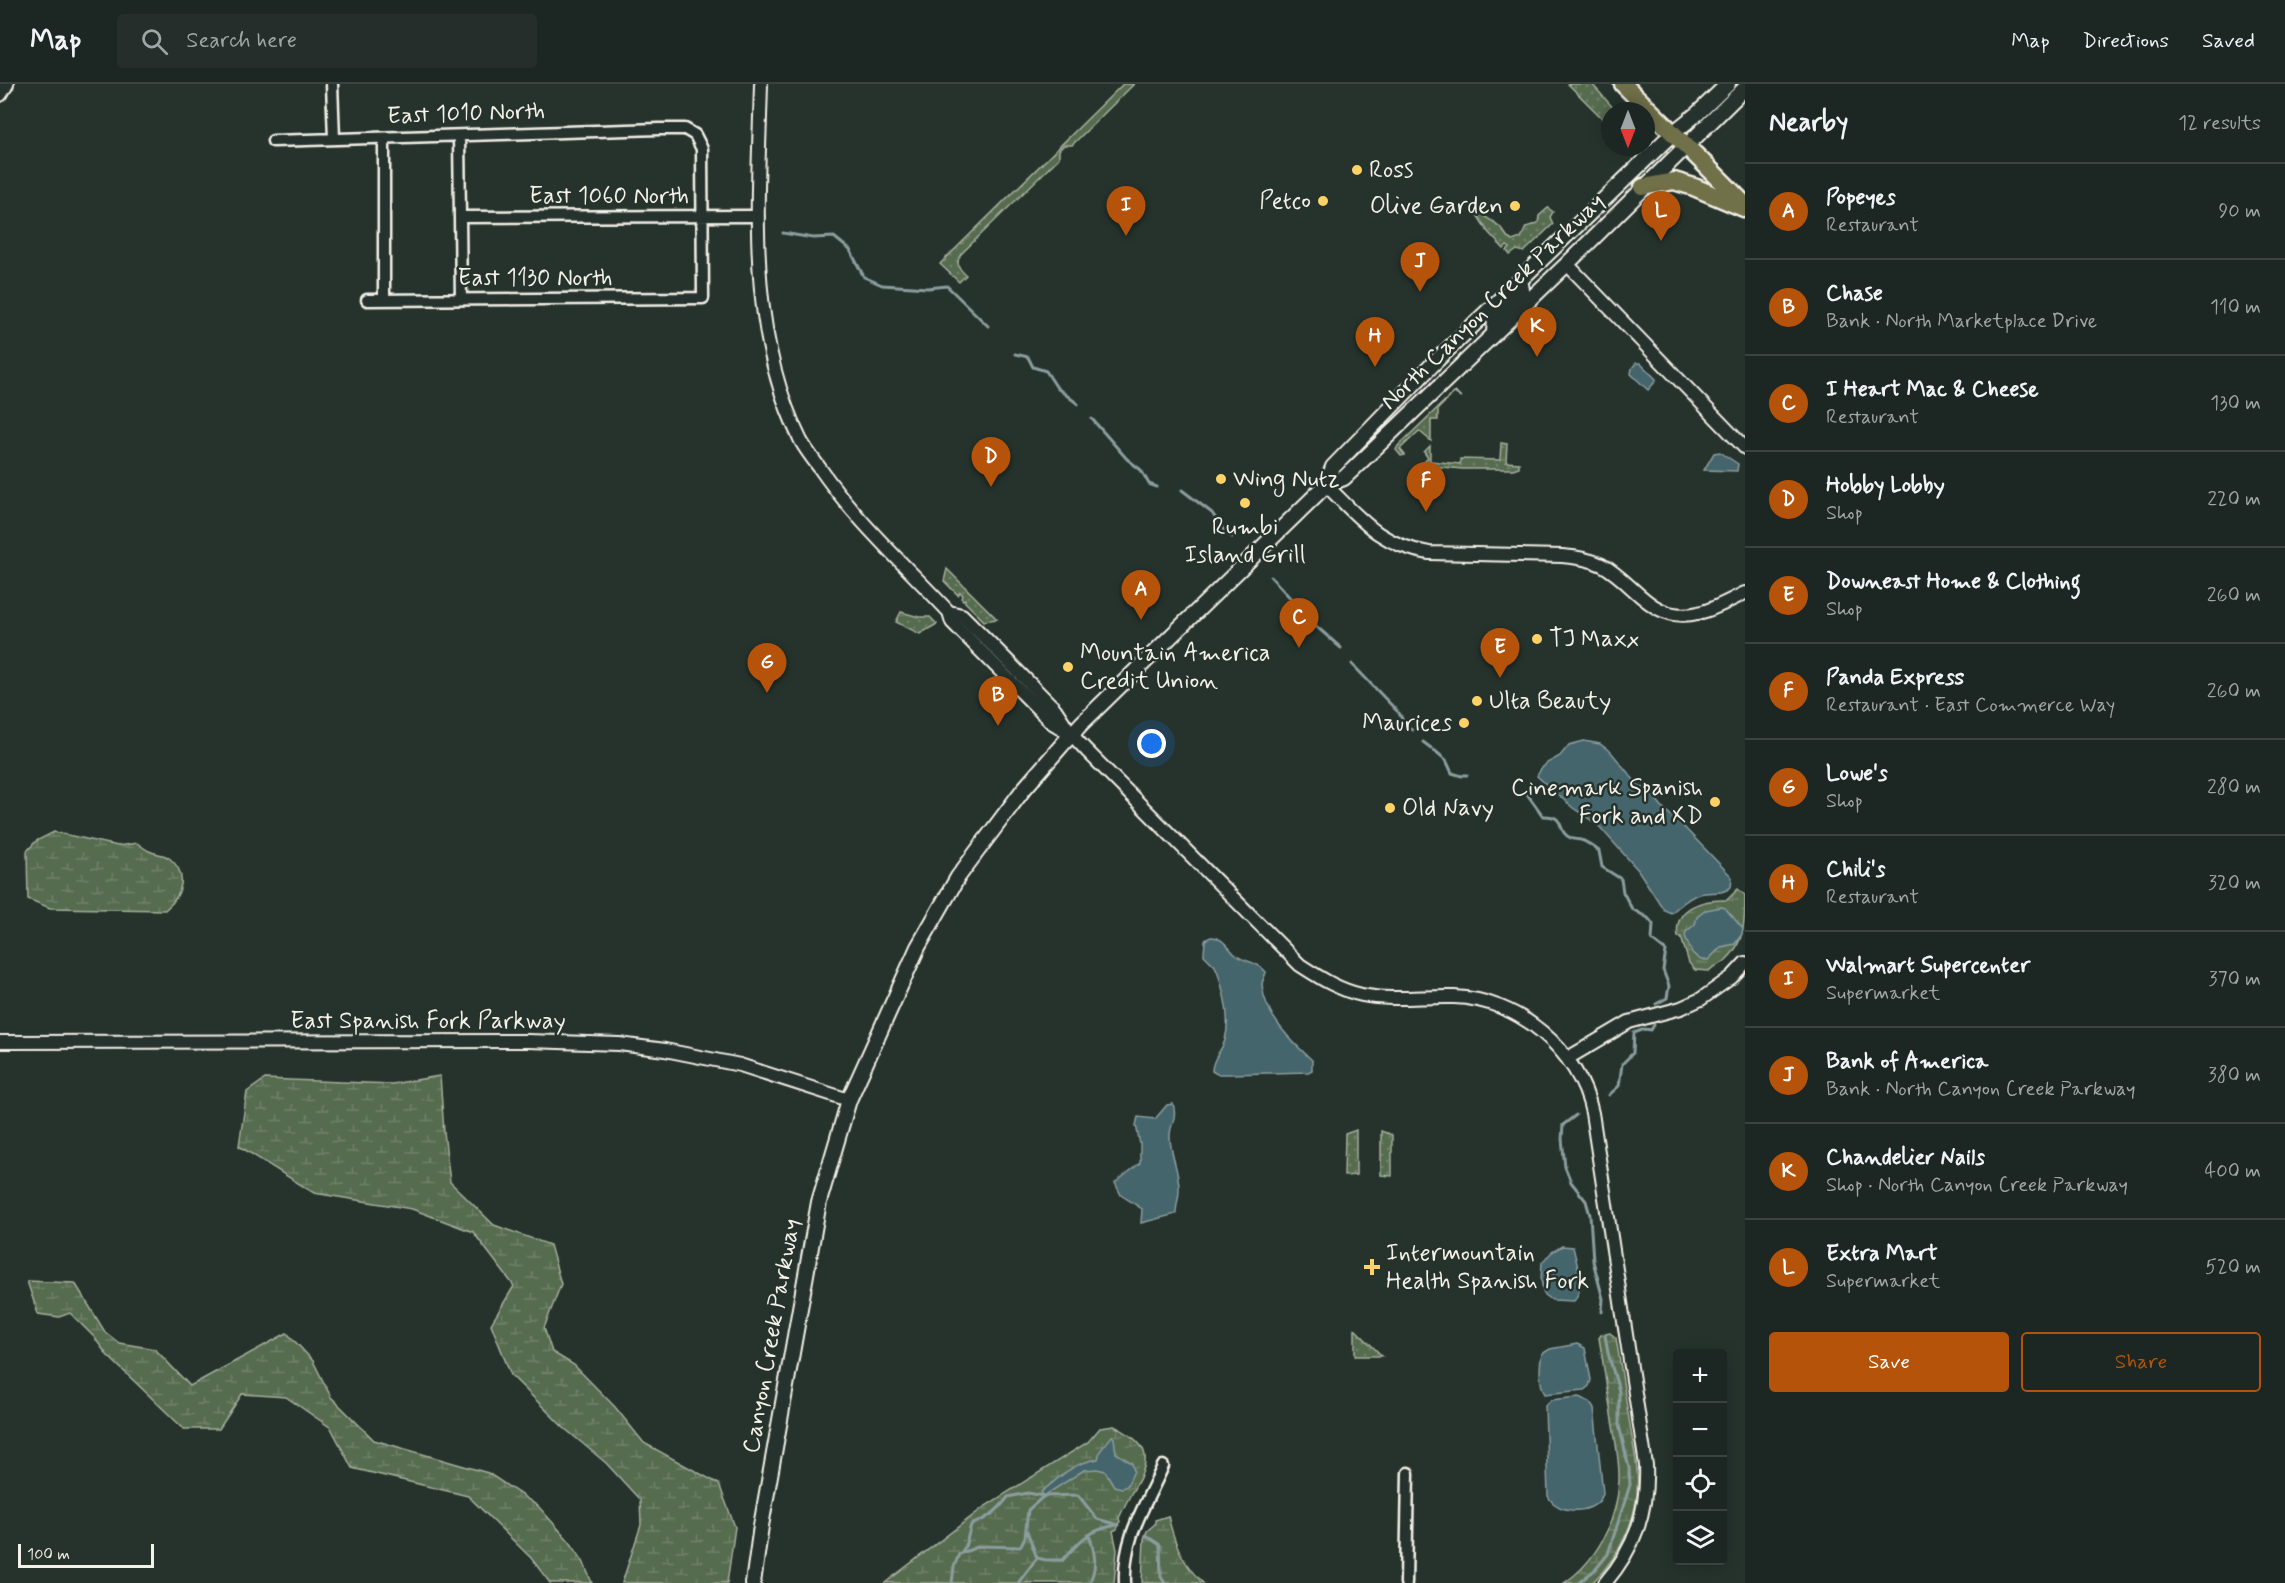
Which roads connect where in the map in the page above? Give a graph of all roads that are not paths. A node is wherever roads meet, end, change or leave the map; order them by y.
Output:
1 (6, 84) edge
2 (332, 84) edge
3 (760, 84) edge
4 (1623, 84) edge
5 (1728, 84) edge
6 (1745, 88) edge
7 (0, 94) edge
8 (1673, 133) junction
9 (459, 136) junction
10 (384, 138) junction
11 (334, 140) junction
12 (273, 141) dead end
13 (1687, 146) junction
14 (1643, 187) junction
15 (1745, 207) edge
16 (1595, 209) junction
17 (702, 216) junction
18 (758, 216) junction
19 (461, 217) junction
20 (1568, 264) junction
21 (1520, 279) junction
22 (461, 299) junction
23 (367, 300) dead end
24 (384, 300) junction
25 (1494, 334) junction
26 (1745, 448) edge
27 (1326, 485) junction
28 (1745, 593) edge
29 (950, 612) junction
30 (1072, 735) junction
31 (1745, 963) edge
32 (0, 1042) edge
33 (1568, 1059) junction
34 (849, 1100) junction
35 (1163, 1466) dead end
36 (1408, 1473) dead end
37 (753, 1583) edge
38 (1125, 1583) edge
39 (1406, 1583) edge
40 (1605, 1583) edge

1 - 7 main road
2 - 11 street
3 - 18 street
4 - 8 highway
5 - 8 main road, North Canyon Creek Parkway
6 - 13 main road, North Canyon Creek Parkway
8 - 13 highway
8 - 16 main road, North Canyon Creek Parkway
9 - 10 street, East 1010 North
9 - 17 street, East 1010 North
9 - 19 street
10 - 11 street, East 1010 North
10 - 24 street
11 - 12 street, East 1010 North
13 - 14 main road, North Canyon Creek Parkway
13 - 15 highway
14 - 15 highway
14 - 20 main road, North Canyon Creek Parkway
16 - 20 main road
16 - 21 main road, North Canyon Creek Parkway
17 - 18 street, East 1060 North
17 - 19 street, East 1060 North
17 - 22 street, East 1130 North
18 - 29 street
19 - 22 street
20 - 25 main road, North Canyon Creek Parkway
20 - 26 street
21 - 25 main road
21 - 27 main road, North Canyon Creek Parkway
22 - 24 street, East 1130 North
23 - 24 street, East 1130 North
25 - 27 main road, North Canyon Creek Parkway
27 - 28 street
27 - 30 main road, North Canyon Creek Parkway
29 - 30 street
29 - 30 street
30 - 33 street
30 - 34 main road, North Canyon Creek Parkway
31 - 33 street
32 - 34 street, East Spanish Fork Parkway
33 - 40 street
34 - 37 main road, Canyon Creek Parkway
35 - 38 street
36 - 39 street

